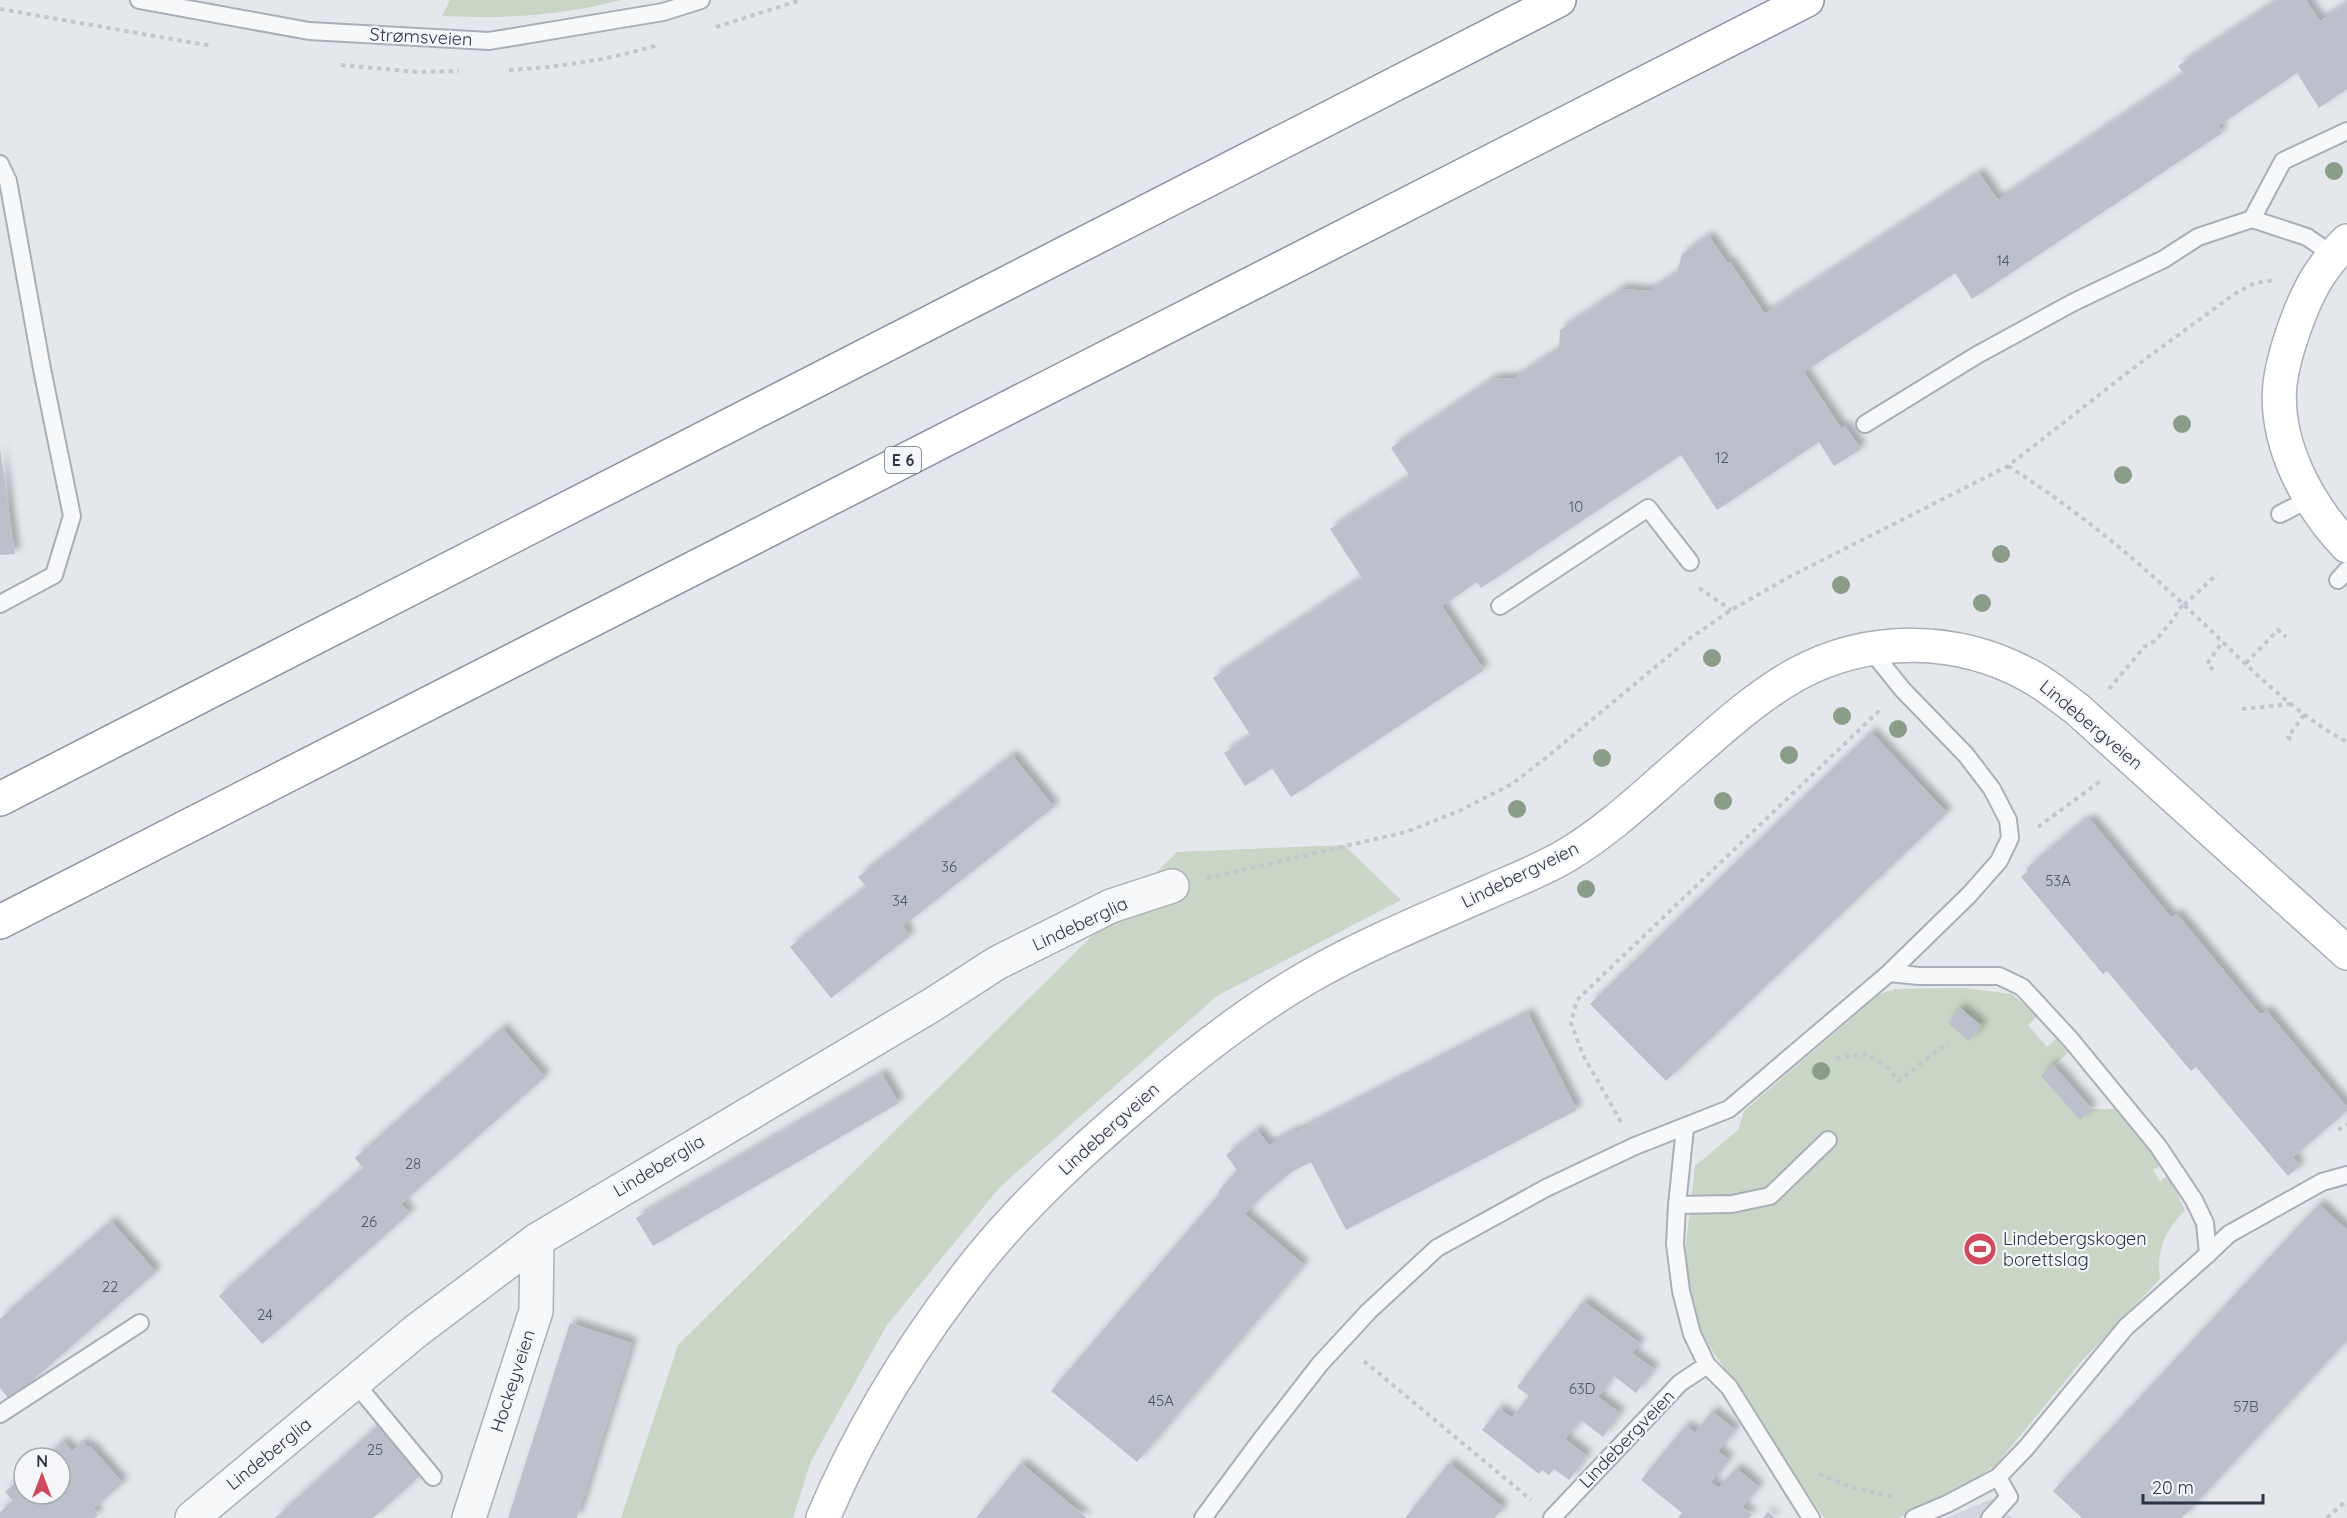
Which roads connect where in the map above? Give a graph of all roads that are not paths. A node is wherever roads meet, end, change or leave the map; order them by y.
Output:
1 (139, 0) edge
2 (701, 0) edge
3 (1558, 0) edge
4 (1807, 0) edge
5 (2347, 131) edge
6 (0, 164) edge
7 (2252, 219) junction
8 (2340, 248) edge
9 (1865, 424) dead end
10 (2311, 498) junction
11 (2280, 514) dead end
12 (2347, 546) edge
13 (1690, 562) dead end
14 (0, 603) edge
15 (1500, 606) dead end
16 (1869, 648) junction
17 (0, 799) edge
18 (1172, 886) road end
19 (0, 922) edge
20 (2347, 953) edge
21 (1889, 973) junction
22 (1685, 1128) junction
23 (1828, 1140) dead end
24 (2347, 1175) edge
25 (1677, 1205) junction
26 (537, 1240) junction
27 (2208, 1254) junction
28 (140, 1323) dead end
29 (1707, 1365) junction
30 (356, 1384) junction
31 (0, 1414) edge
32 (433, 1477) dead end
33 (1998, 1477) junction
34 (192, 1518) edge
35 (469, 1518) edge
36 (823, 1518) edge
37 (1203, 1518) edge
38 (1552, 1518) edge
39 (1811, 1518) edge
40 (1914, 1518) edge
41 (1990, 1518) edge

1 - 2 lane, Strømsveien
3 - 17 main road
4 - 19 main road, E 6
5 - 7 lane
6 - 14 lane
7 - 8 lane
7 - 9 lane
8 - 10 main road
10 - 11 lane
10 - 12 main road
13 - 15 lane
16 - 20 main road, Lindebergveien
16 - 21 lane
16 - 36 main road, Lindebergveien
18 - 26 street, Lindeberglia
21 - 22 lane
21 - 27 lane
22 - 25 lane
22 - 37 lane
23 - 25 lane
24 - 27 lane
25 - 29 lane
26 - 30 street, Lindeberglia
26 - 35 street, Hockeyveien
27 - 33 lane
28 - 31 lane
29 - 38 lane, Lindebergveien
29 - 39 lane
30 - 32 lane
30 - 34 street, Lindeberglia
33 - 40 lane
33 - 41 lane

